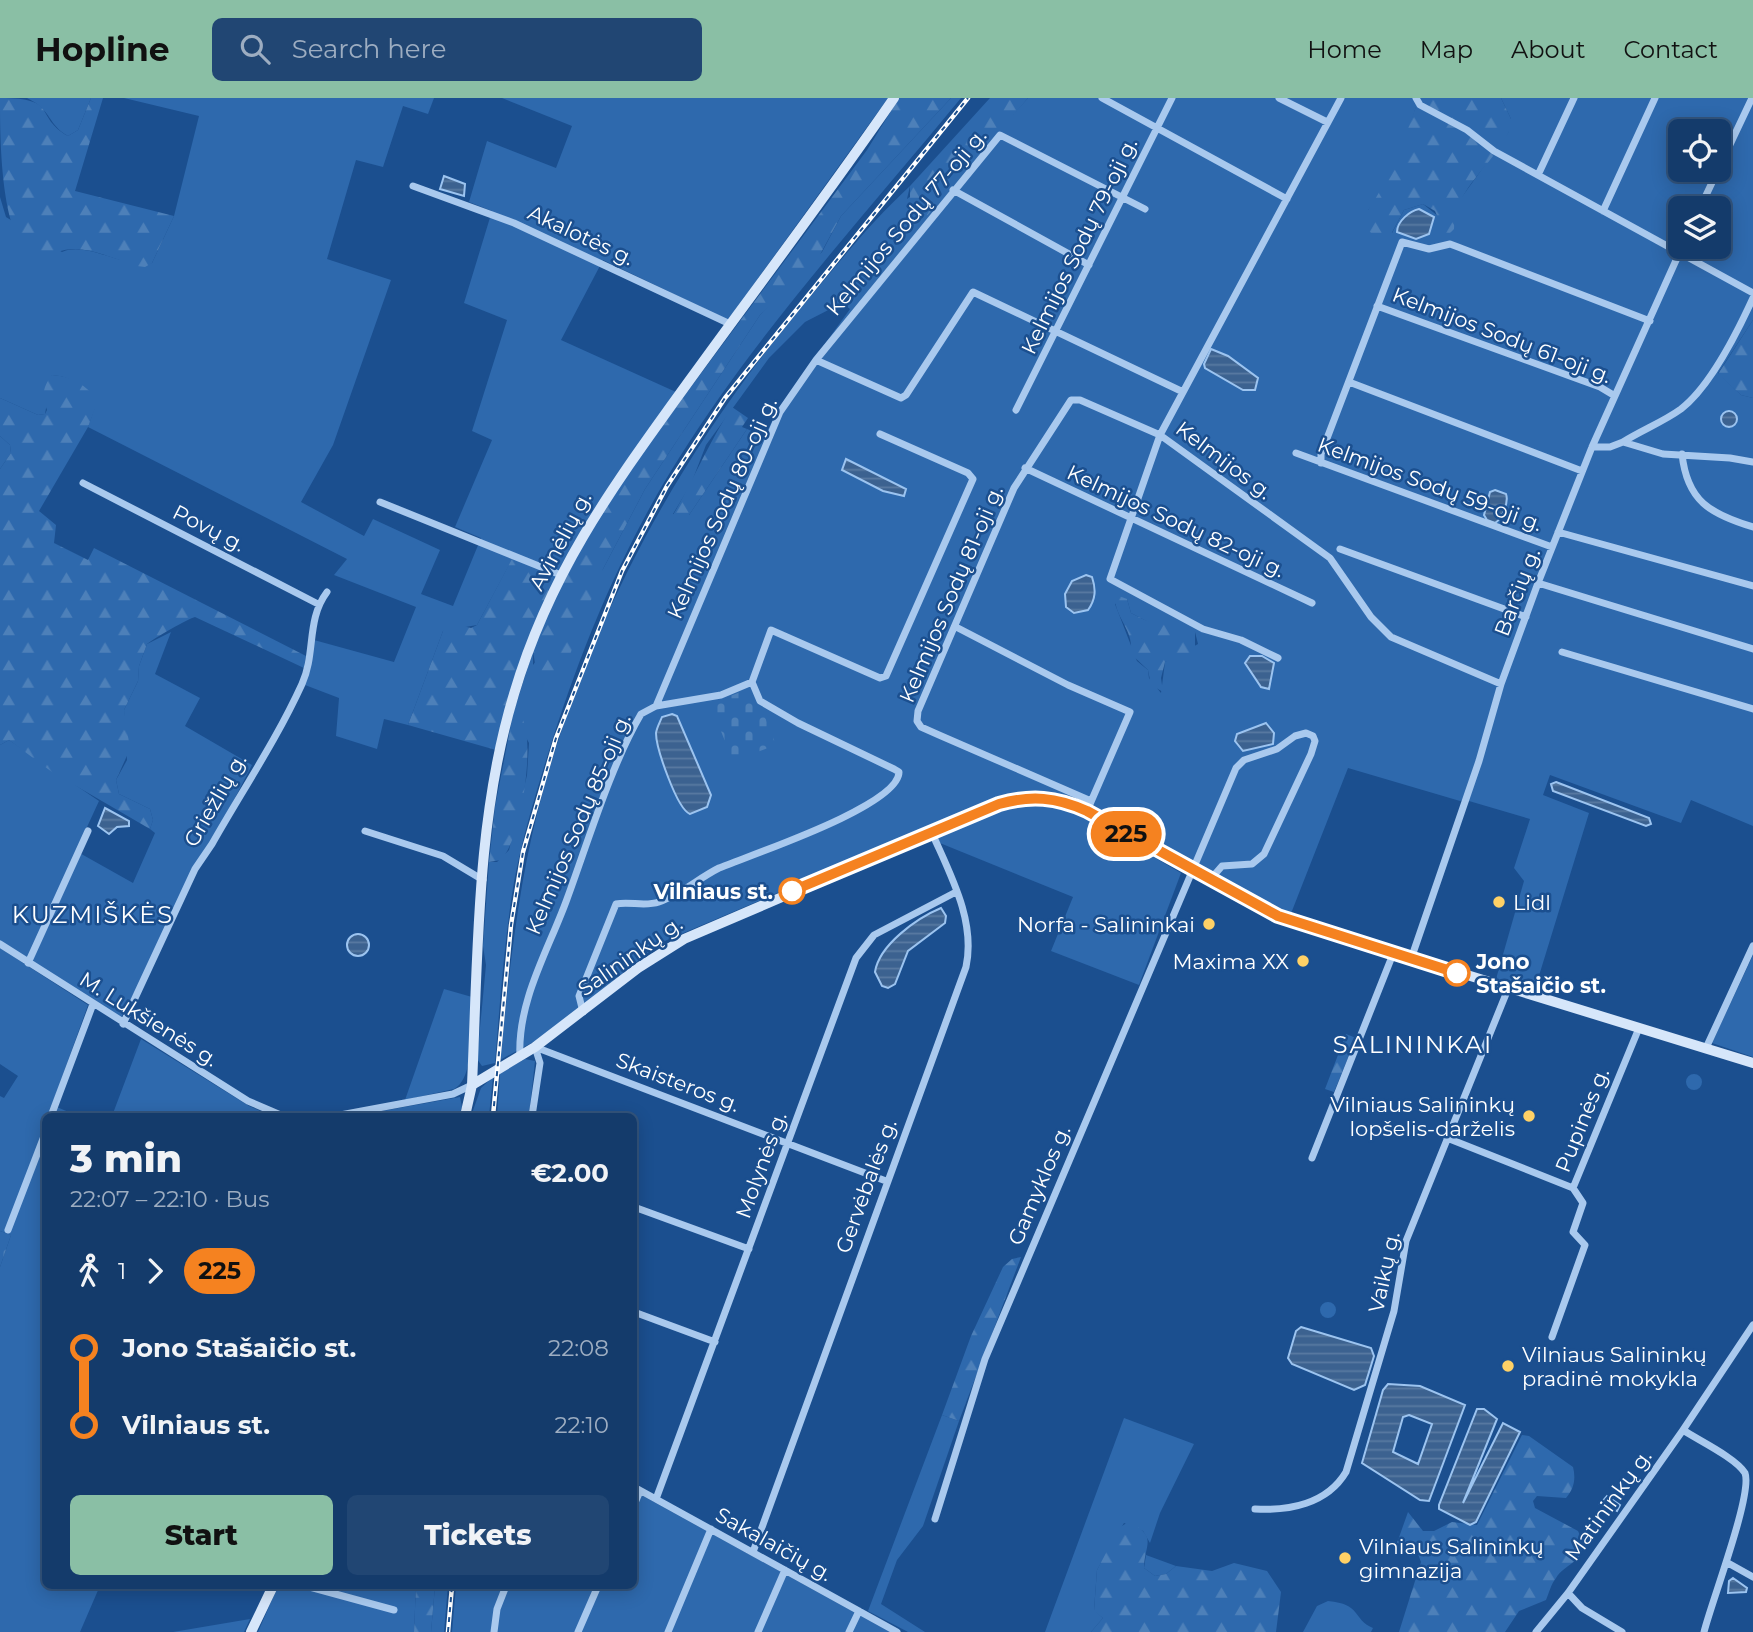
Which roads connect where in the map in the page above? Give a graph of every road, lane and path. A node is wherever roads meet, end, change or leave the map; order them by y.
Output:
1 (894, 98) edge
2 (1102, 98) edge
3 (1172, 98) edge
4 (1279, 98) edge
5 (1341, 98) edge
6 (1416, 98) edge
7 (1574, 98) edge
8 (1656, 98) edge
9 (1751, 104) edge
10 (1327, 122) junction
11 (1157, 129) junction
12 (1538, 175) junction
13 (413, 186) dead end
14 (953, 190) junction
15 (1706, 196) edge
16 (1123, 197) junction
17 (1287, 199) junction
18 (1146, 209) dead end
19 (1604, 211) junction
20 (1668, 243) edge
21 (1677, 259) edge
22 (1696, 259) edge
23 (1089, 265) junction
24 (1753, 293) edge
25 (1753, 298) edge
26 (1377, 306) junction
27 (1650, 321) junction
28 (730, 324) junction
29 (1056, 331) junction
30 (816, 360) junction
31 (1349, 382) junction
32 (1181, 391) junction
33 (1615, 396) junction
34 (1016, 410) dead end
35 (880, 434) dead end
36 (1160, 435) junction
37 (1623, 442) junction
38 (1592, 447) junction
39 (1296, 453) dead end
40 (1682, 454) junction
41 (1753, 462) edge
42 (1321, 463) junction
43 (1025, 468) junction
44 (1582, 471) junction
45 (83, 483) dead end
46 (380, 502) dead end
47 (1130, 519) junction
48 (1753, 527) edge
49 (1558, 532) junction
50 (1552, 547) junction
51 (1340, 549) dead end
52 (561, 575) junction
53 (1538, 583) junction
54 (1753, 586) edge
55 (327, 592) dead end
56 (1312, 603) dead end
57 (318, 604) junction
58 (1526, 617) junction
59 (956, 627) junction
60 (1753, 649) edge
61 (1562, 652) dead end
62 (1278, 658) dead end
63 (752, 682) junction
64 (1501, 684) junction
65 (656, 706) junction
66 (1752, 707) edge
67 (1089, 806) junction
68 (88, 831) dead end
69 (365, 831) dead end
70 (932, 833) junction
71 (1192, 871) junction
72 (483, 880) junction
73 (1209, 881) junction
74 (956, 892) junction
75 (0, 944) edge
76 (1753, 946) edge
77 (1392, 954) junction
78 (1411, 960) junction
79 (28, 962) junction
80 (1507, 989) junction
81 (93, 1004) junction
82 (583, 1012) junction
83 (123, 1024) junction
84 (1639, 1028) junction
85 (535, 1047) junction
86 (1706, 1048) junction
87 (520, 1057) junction
88 (1753, 1063) edge
89 (472, 1085) junction
90 (52, 1113) edge
91 (274, 1113) edge
92 (351, 1113) edge
93 (466, 1113) edge
94 (532, 1113) edge
95 (1447, 1138) junction
96 (42, 1141) edge
97 (787, 1143) junction
98 (1312, 1158) dead end
99 (886, 1181) junction
100 (1573, 1188) junction
101 (637, 1208) edge
102 (8, 1230) dead end
103 (749, 1249) junction
104 (637, 1313) edge
105 (1753, 1325) edge
106 (1552, 1337) dead end
107 (715, 1342) junction
108 (1683, 1430) junction
109 (637, 1489) edge
110 (656, 1499) junction
111 (1255, 1509) dead end
112 (935, 1519) dead end
113 (711, 1529) junction
114 (753, 1552) junction
115 (1728, 1563) junction
116 (785, 1570) junction
117 (1753, 1577) edge
118 (272, 1589) edge
119 (317, 1589) edge
120 (505, 1589) edge
121 (597, 1589) edge
122 (1568, 1593) junction
123 (394, 1610) dead end
124 (859, 1611) junction
125 (251, 1632) edge
126 (494, 1632) edge
127 (578, 1632) edge
128 (668, 1632) edge
129 (758, 1632) edge
130 (849, 1632) edge
131 (897, 1632) edge
132 (1536, 1632) edge
133 (1622, 1632) edge
134 (1704, 1632) edge

1 - 28 main road, Avinėlių g.
2 - 11 street
3 - 11 street, Kelmijos Sodų 79-oji g.
4 - 10 street
5 - 10 street, Kelmijos g.
6 - 12 street
7 - 12 street
8 - 19 street
9 - 15 street
10 - 17 street, Kelmijos g.
11 - 16 street, Kelmijos Sodų 79-oji g.
11 - 17 street
12 - 19 street
13 - 28 street, Akalotės g.
14 - 16 street, Kelmijos Sodų 77-oji g.
14 - 23 street
14 - 30 street, Kelmijos Sodų 77-oji g.
16 - 18 street, Kelmijos Sodų 77-oji g.
16 - 23 street, Kelmijos Sodų 79-oji g.
17 - 32 street, Kelmijos g.
19 - 20 street
21 - 27 street, Barčių g.
22 - 24 street
23 - 29 street, Kelmijos Sodų 79-oji g.
25 - 37 street
26 - 27 street
26 - 31 street
26 - 33 street, Kelmijos Sodų 61-oji g.
27 - 33 street, Barčių g.
28 - 52 main road, Avinėlių g.
29 - 30 street
29 - 32 street
29 - 34 street, Kelmijos Sodų 79-oji g.
30 - 65 street, Kelmijos Sodų 80-oji g.
31 - 42 street
31 - 44 street
32 - 36 street, Kelmijos g.
33 - 38 street, Barčių g.
35 - 63 street
36 - 43 street, Kelmijos Sodų 81-oji g.
36 - 47 street
36 - 64 street, Kelmijos g.
37 - 38 street
37 - 40 street
38 - 44 street, Barčių g.
39 - 42 street, Kelmijos Sodų 59-oji g.
40 - 41 street
40 - 48 street
42 - 50 street, Kelmijos Sodų 59-oji g.
43 - 47 street, Kelmijos Sodų 82-oji g.
43 - 59 street, Kelmijos Sodų 81-oji g.
44 - 49 street, Barčių g.
45 - 57 street, Povų g.
46 - 52 street
47 - 56 street, Kelmijos Sodų 82-oji g.
47 - 62 street
49 - 50 street, Barčių g.
49 - 54 street
50 - 53 street, Barčių g.
51 - 58 street
52 - 72 main road, Avinėlių g.
53 - 58 street, Barčių g.
53 - 60 street
55 - 57 street, Griežlių g.
57 - 83 street, Griežlių g.
58 - 64 street, Barčių g.
59 - 67 street, Kelmijos Sodų 81-oji g.
59 - 67 street
61 - 66 street
63 - 65 street, Kelmijos Sodų 85-oji g.
63 - 82 street
64 - 78 street, Barčių g.
65 - 87 street, Kelmijos Sodų 85-oji g.
67 - 70 main road, Salininkų g.
67 - 71 main road, Salininkų g.
68 - 79 street
69 - 72 street
70 - 74 street, Gervėbalės g.
70 - 82 main road, Salininkų g.
71 - 73 main road, Salininkų g.
71 - 73 street, Gamyklos g.
71 - 112 street, Gamyklos g.
72 - 89 main road, Avinėlių g.
73 - 77 main road, Salininkų g.
74 - 97 street, Molynės g.
74 - 99 street, Gervėbalės g.
75 - 79 street, M. Lukšienės g.
76 - 86 street
77 - 78 main road, Salininkų g.
77 - 98 street
78 - 80 main road, Salininkų g.
79 - 81 street, M. Lukšienės g.
80 - 84 main road, Salininkų g.
80 - 95 street, Vaikų g.
81 - 83 street, M. Lukšienės g.
81 - 90 street
82 - 85 main road, Salininkų g.
83 - 91 street, M. Lukšienės g.
84 - 86 main road, Salininkų g.
84 - 100 street, Pupinės g.
85 - 87 main road, Salininkų g.
85 - 94 street
85 - 97 street, Skaisteros g.
86 - 88 main road, Salininkų g.
87 - 89 main road, Salininkų g.
89 - 92 street
89 - 93 main road
95 - 100 street
95 - 111 street, Vaikų g.
96 - 102 street
97 - 99 street, Skaisteros g.
97 - 103 street, Molynės g.
99 - 114 street, Gervėbalės g.
100 - 106 street, Pupinės g.
101 - 103 street
103 - 107 street, Molynės g.
104 - 107 street
105 - 108 street, Matininkų g.
107 - 110 street, Molynės g.
108 - 115 street
108 - 122 street, Matininkų g.
109 - 110 street, Sakalaičių g.
110 - 113 street, Sakalaičių g.
113 - 114 street, Sakalaičių g.
113 - 128 street
114 - 116 street, Sakalaičių g.
115 - 117 street
115 - 134 street
116 - 124 street, Sakalaičių g.
116 - 129 street
118 - 125 main road
119 - 123 street
120 - 126 street
121 - 127 street
122 - 132 street, Matininkų g.
122 - 133 street
124 - 130 street
124 - 131 street, Sakalaičių g.

